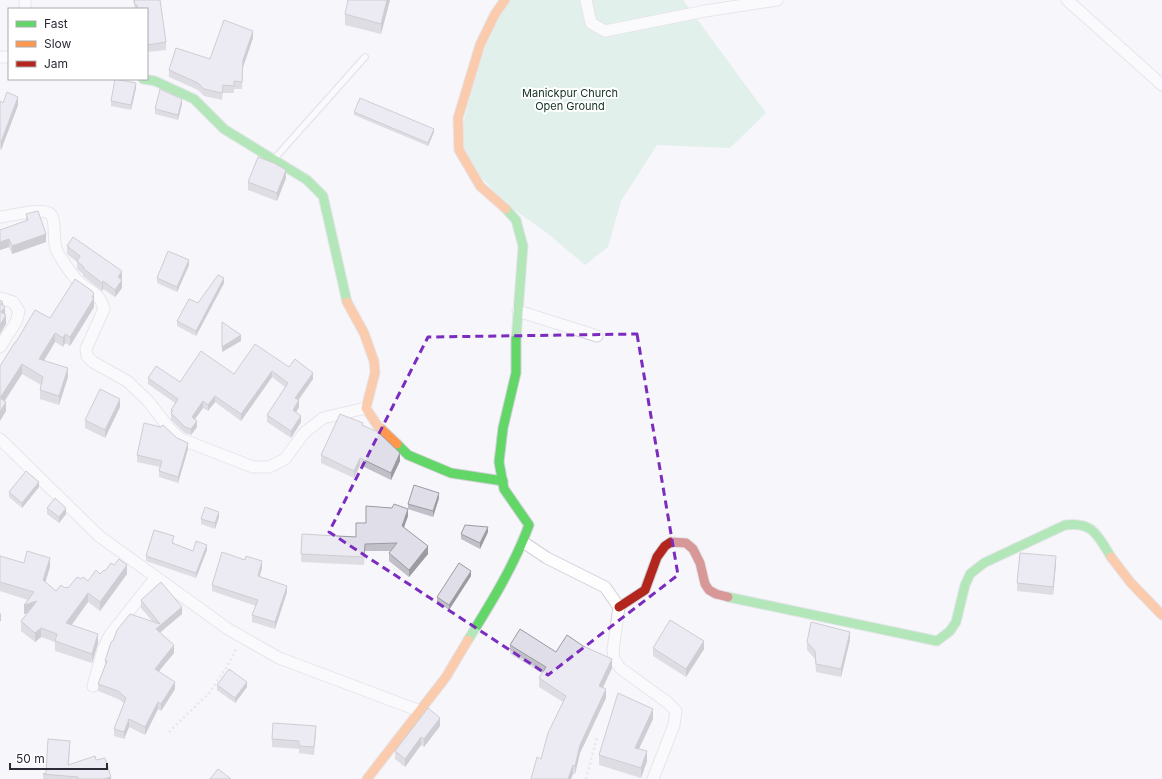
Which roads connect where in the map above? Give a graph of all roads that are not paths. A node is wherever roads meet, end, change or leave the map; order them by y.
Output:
1 (505, 0) edge
2 (586, 0) edge
3 (777, 0) edge
4 (1067, 0) edge
5 (365, 57) dead end
6 (148, 80) edge
7 (1162, 85) edge
8 (273, 160) junction
9 (0, 217) edge
10 (0, 298) edge
11 (518, 311) junction
12 (597, 336) dead end
13 (0, 347) edge
14 (366, 408) junction
15 (0, 438) edge
16 (503, 481) junction
17 (523, 542) junction
18 (156, 577) junction
19 (619, 607) junction
20 (1162, 615) edge
21 (93, 686) dead end
22 (420, 711) junction
23 (367, 779) edge
24 (653, 779) edge

1 - 11 street
2 - 3 street
4 - 7 street
5 - 8 lane
6 - 8 street
8 - 14 street
9 - 14 street
10 - 13 street
11 - 12 street
11 - 16 street
14 - 16 street
15 - 18 street
16 - 17 street
17 - 19 street
17 - 22 street
18 - 21 street
18 - 22 street
19 - 20 street
19 - 24 street
22 - 23 street

